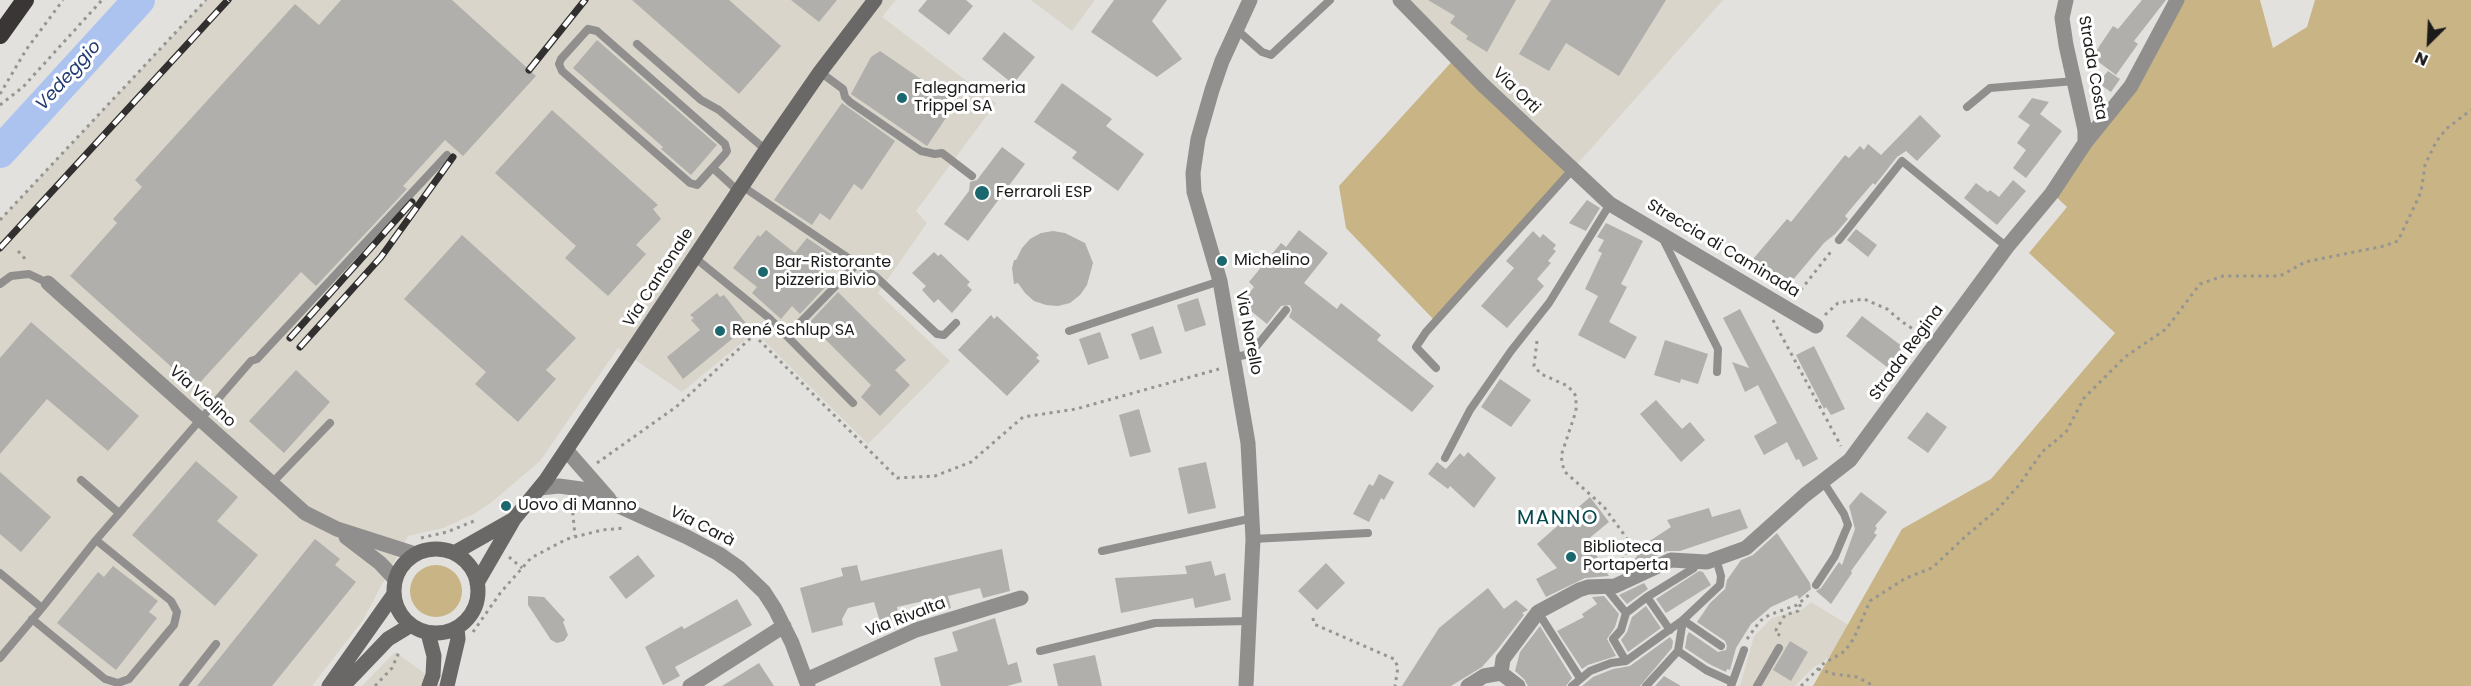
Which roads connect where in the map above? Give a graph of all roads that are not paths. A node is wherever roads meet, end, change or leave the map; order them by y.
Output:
1 (25, 0) edge
2 (875, 0) edge
3 (1250, 0) edge
4 (1330, 0) edge
5 (1400, 0) edge
6 (2066, 0) edge
7 (2177, 0) edge
8 (1236, 29) junction
9 (0, 35) edge
10 (637, 44) dead end
11 (820, 72) junction
12 (2075, 81) junction
13 (1967, 107) dead end
14 (2085, 143) junction
15 (766, 150) junction
16 (447, 155) dead end
17 (713, 168) junction
18 (1572, 170) junction
19 (972, 176) dead end
20 (740, 188) junction
21 (1610, 204) junction
22 (1659, 231) junction
23 (1839, 240) road end
24 (2007, 247) junction
25 (694, 257) junction
26 (857, 264) junction
27 (1220, 281) junction
28 (48, 283) joint
29 (0, 284) edge
30 (1286, 310) dead end
31 (956, 323) dead end
32 (1816, 326) road end
33 (1069, 331) dead end
34 (787, 336) junction
35 (1235, 361) junction
36 (1436, 368) dead end
37 (1716, 372) dead end
38 (853, 403) dead end
39 (200, 419) junction
40 (330, 423) dead end
41 (567, 451) junction
42 (1445, 458) dead end
43 (81, 480) dead end
44 (1822, 480) junction
45 (271, 484) junction
46 (540, 488) junction
47 (619, 506) junction
48 (119, 513) junction
49 (1253, 518) junction
50 (514, 519) junction
51 (337, 529) junction
52 (1368, 533) dead end
53 (1253, 539) junction
54 (96, 540) junction
55 (415, 547) junction
56 (1102, 550) dead end
57 (454, 553) junction
58 (1716, 559) junction
59 (1696, 561) junction
60 (0, 573) edge
61 (477, 583) junction
62 (1816, 585) road end
63 (395, 587) junction
64 (1605, 587) junction
65 (1647, 597) junction
66 (1021, 598) dead end
67 (42, 608) junction
68 (1538, 612) junction
69 (1626, 613) junction
70 (32, 620) junction
71 (1683, 620) junction
72 (1249, 621) junction
73 (411, 625) junction
74 (784, 626) junction
75 (1670, 630) junction
76 (463, 632) junction
77 (429, 633) junction
78 (216, 644) dead end
79 (1721, 646) dead end
80 (1779, 648) dead end
81 (1744, 650) road end
82 (1040, 651) dead end
83 (1678, 651) junction
84 (0, 658) edge
85 (1626, 661) junction
86 (1580, 678) junction
87 (1509, 681) edge
88 (807, 683) edge
89 (1731, 684) edge
90 (183, 686) edge
91 (329, 686) edge
92 (343, 686) edge
93 (429, 686) edge
94 (447, 686) edge
95 (690, 686) edge
96 (1246, 686) edge
97 (1468, 686) edge
98 (1572, 686) edge
99 (1646, 686) edge
100 (1757, 686) edge

1 - 9 highway
2 - 11 main road, Via Cantonale
3 - 8 street, Via Norello
4 - 8 lane
5 - 18 street, Via Orti
6 - 12 street, Strada Costa
7 - 14 street, Strada Regina
8 - 27 street, Via Norello
10 - 15 lane
11 - 15 main road, Via Cantonale
11 - 19 lane
12 - 13 lane
12 - 14 street, Strada Costa
14 - 24 street, Strada Regina
15 - 20 main road, Via Cantonale
16 - 39 lane
17 - 17 lane
17 - 20 lane
18 - 21 street, Via Orti
18 - 36 lane
20 - 25 main road, Via Cantonale
20 - 26 lane
21 - 22 street, Streccia di Caminada
21 - 42 lane
22 - 32 street, Streccia di Caminada
22 - 37 lane
23 - 24 lane
24 - 44 street, Strada Regina
25 - 34 lane
25 - 41 main road, Via Cantonale
26 - 31 lane
26 - 34 lane
27 - 33 lane
27 - 35 street, Via Norello
28 - 29 lane
28 - 39 street, Via Violino
30 - 35 lane
34 - 38 lane
35 - 49 street, Via Norello
39 - 45 street, Via Violino
39 - 48 lane
40 - 45 lane
41 - 46 main road, Via Cantonale
41 - 47 street
43 - 48 lane
44 - 58 street, Strada Regina
44 - 62 lane
45 - 51 street, Via Violino
46 - 47 street
46 - 50 main road, Via Cantonale
47 - 74 street, Via Carà
48 - 54 lane
49 - 53 street, Via Norello
49 - 56 lane
50 - 57 main road, Via Cantonale
50 - 61 main road
51 - 55 street
51 - 63 street
52 - 53 lane
53 - 72 street, Via Norello
54 - 67 lane
54 - 70 lane
55 - 57 main road
55 - 63 main road
57 - 61 main road
58 - 59 street, Strada Regina
58 - 71 lane
59 - 64 street, Strada Regina
59 - 65 lane
60 - 67 lane
61 - 76 main road
63 - 73 main road
63 - 91 main road
64 - 68 street, Strada Regina
64 - 69 lane
65 - 69 lane
65 - 75 lane
66 - 88 street, Via Rivalta
67 - 70 lane
68 - 86 lane
68 - 87 street
69 - 85 lane
70 - 84 lane
71 - 75 lane
71 - 79 lane
71 - 83 lane
72 - 82 lane
72 - 96 street, Via Norello
73 - 77 main road
73 - 92 main road
74 - 88 street, Via Carà
74 - 95 street
75 - 85 lane
76 - 77 main road
76 - 94 main road
77 - 93 main road
78 - 90 lane
80 - 100 lane
81 - 89 lane
83 - 89 lane
83 - 99 lane
85 - 86 lane
86 - 98 lane
87 - 97 street

